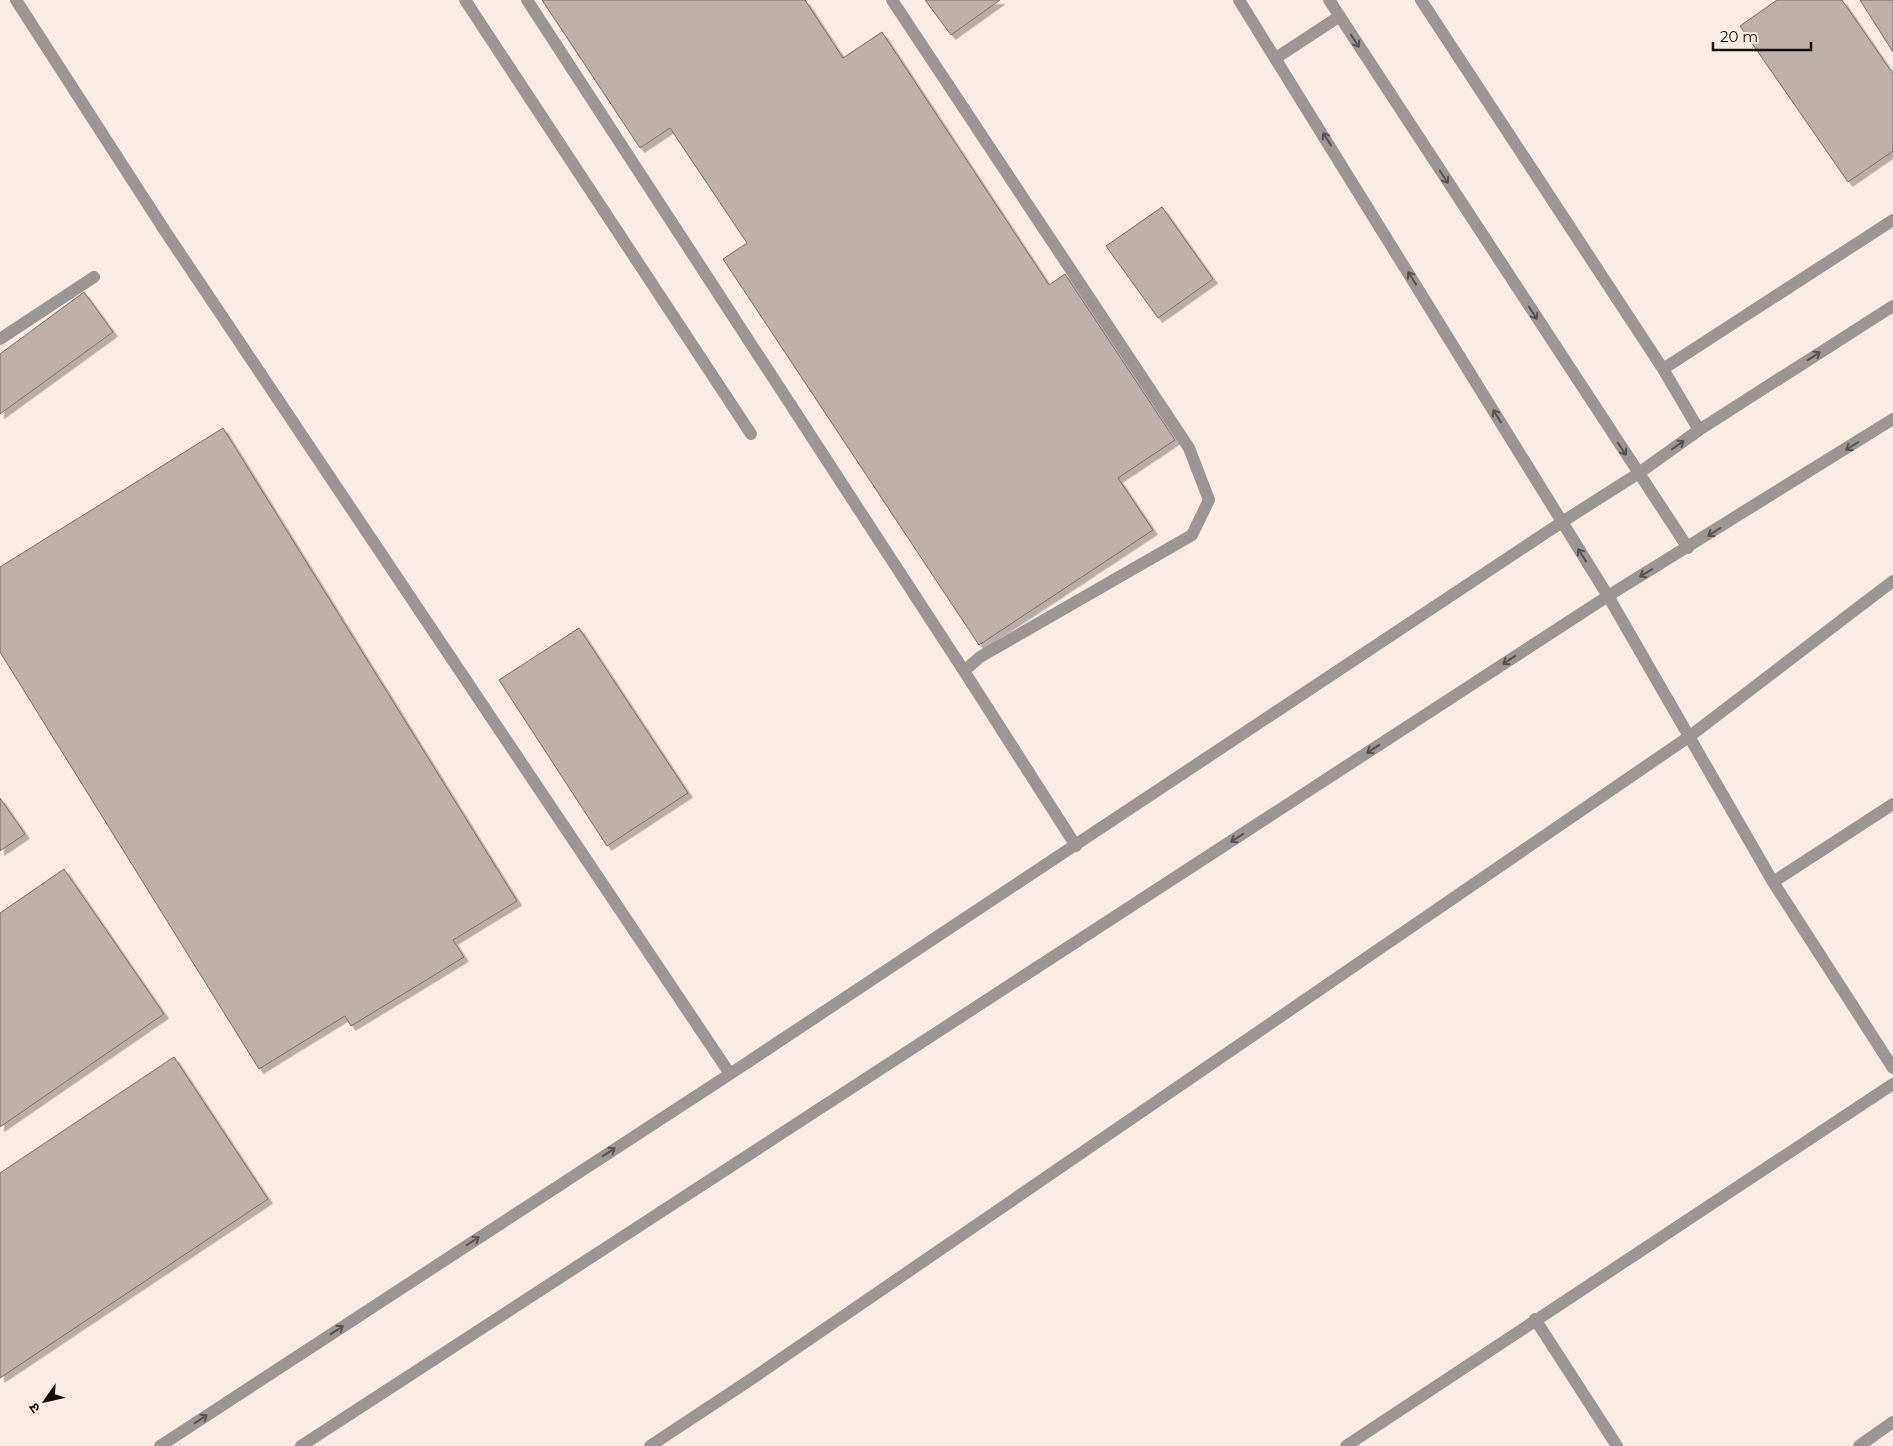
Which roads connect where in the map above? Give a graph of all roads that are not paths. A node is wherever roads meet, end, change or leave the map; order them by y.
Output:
1 (16, 0) edge
2 (465, 0) edge
3 (527, 0) edge
4 (892, 0) edge
5 (1239, 0) edge
6 (1329, 0) edge
7 (1421, 0) edge
8 (1340, 16) junction
9 (1276, 58) junction
10 (1893, 220) edge
11 (94, 277) dead end
12 (1893, 306) edge
13 (0, 340) edge
14 (1663, 369) junction
15 (1893, 420) edge
16 (1698, 430) junction
17 (751, 434) dead end
18 (1639, 473) junction
19 (1562, 522) junction
20 (1688, 548) junction
21 (1893, 582) edge
22 (1608, 596) junction
23 (964, 670) junction
24 (1690, 736) junction
25 (1893, 804) edge
26 (1076, 846) junction
27 (1773, 882) junction
28 (1893, 1068) edge
29 (730, 1074) junction
30 (1893, 1084) edge
31 (1535, 1320) junction
32 (1893, 1422) edge
33 (160, 1446) edge
34 (301, 1446) edge
35 (650, 1446) edge
36 (1346, 1446) edge
37 (1616, 1446) edge
38 (1858, 1446) edge

1 - 29 street
2 - 17 street
3 - 23 street
4 - 23 street
5 - 9 street
6 - 8 street
7 - 14 street
8 - 9 street
8 -> 18 street
19 -> 9 street
10 - 14 street
11 - 13 street
16 -> 12 street
14 - 16 street
15 -> 20 street
18 -> 16 street
18 - 19 street
18 - 20 street
22 -> 19 street
19 - 26 street
20 -> 22 street
21 - 24 street
22 - 24 street
22 -> 34 street
23 - 26 street
24 - 27 street
24 - 35 street
25 - 27 street
26 - 29 street
27 - 28 street
33 -> 29 street
30 - 31 street
31 - 36 street
31 - 37 street
32 - 38 street

